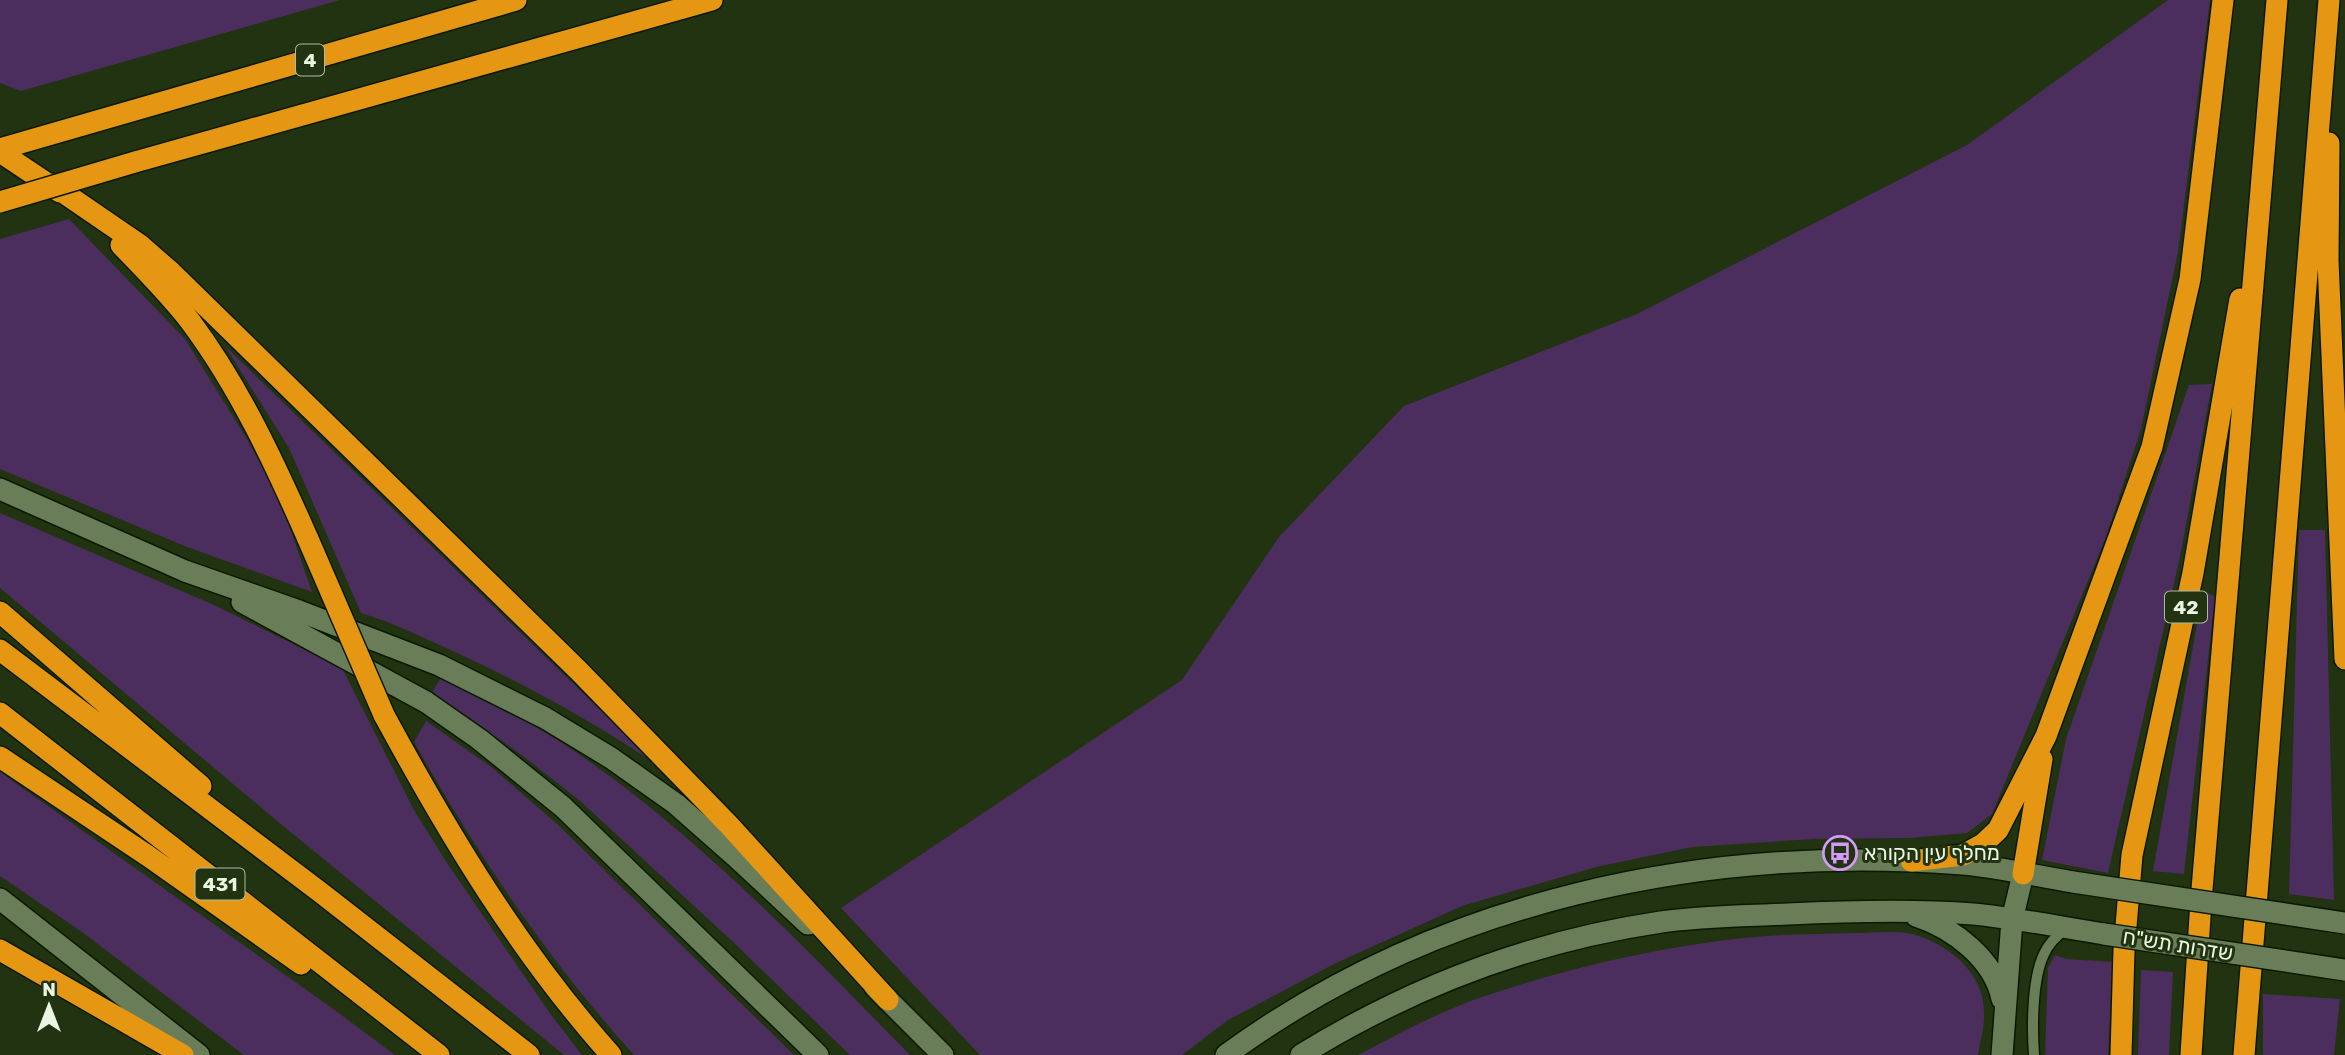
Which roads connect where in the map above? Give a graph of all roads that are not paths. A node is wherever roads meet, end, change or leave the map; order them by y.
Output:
1 (516, 0) edge
2 (712, 0) edge
3 (2223, 0) edge
4 (2277, 0) edge
5 (2330, 0) edge
6 (0, 150) edge
7 (2263, 159) junction
8 (51, 184) junction
9 (0, 202) edge
10 (0, 489) edge
11 (185, 571) junction
12 (0, 612) edge
13 (0, 650) edge
14 (2345, 659) edge
15 (0, 713) edge
16 (2046, 736) junction
17 (0, 757) edge
18 (1911, 861) junction
19 (2022, 874) junction
20 (320, 892) junction
21 (0, 899) edge
22 (1900, 911) junction
23 (2012, 920) junction
24 (2345, 923) edge
25 (2067, 928) junction
26 (0, 950) edge
27 (2345, 970) edge
28 (888, 1000) junction
29 (2004, 1012) junction
30 (183, 1055) edge
31 (199, 1055) edge
32 (430, 1055) edge
33 (439, 1055) edge
34 (529, 1055) edge
35 (611, 1055) edge
36 (818, 1055) edge
37 (943, 1055) edge
38 (1226, 1055) edge
39 (1301, 1055) edge
40 (2002, 1055) edge
41 (2034, 1055) edge
42 (2121, 1055) edge
43 (2192, 1055) edge
44 (2244, 1055) edge

1 - 6 highway, 4
2 - 9 highway, bridge
3 - 16 highway
4 - 7 highway, 42
5 - 14 highway
5 - 44 highway
6 - 8 highway
7 - 42 highway, 42
7 - 43 highway
8 - 28 highway
8 - 35 highway, bridge
10 - 11 main road
11 - 28 main road
11 - 36 main road
12 - 20 highway
13 - 20 highway, 431
15 - 33 highway, 431
16 - 18 highway
16 - 19 highway
17 - 32 highway
18 - 19 main road
18 - 38 main road
19 - 23 main road
19 - 24 main road, bridge
20 - 34 highway, 431
21 - 31 main road
22 - 23 main road, שדרות תש"ח
22 - 29 main road
22 - 39 main road, שדרות תש"ח
23 - 25 main road, שדרות תש"ח
23 - 29 main road
25 - 27 main road, שדרות תש"ח, bridge
25 - 41 lane
26 - 30 highway
28 - 37 main road
29 - 40 main road

